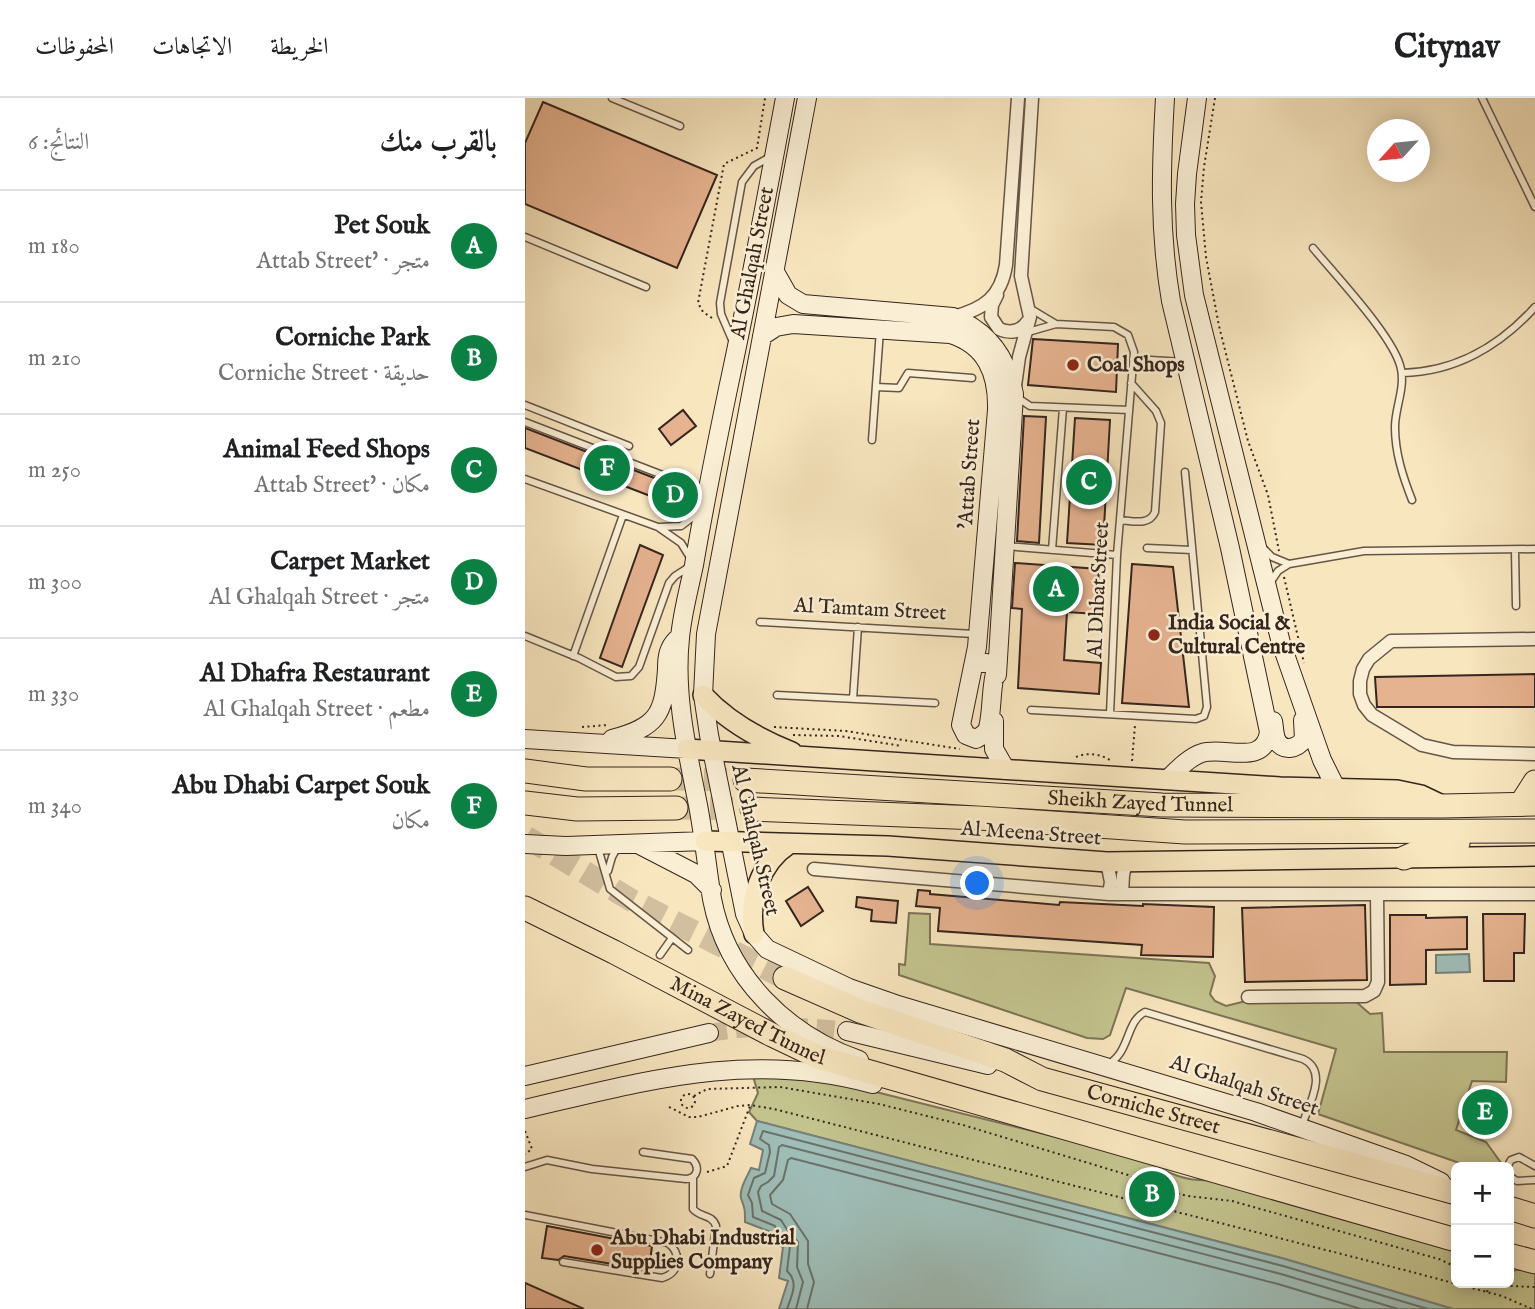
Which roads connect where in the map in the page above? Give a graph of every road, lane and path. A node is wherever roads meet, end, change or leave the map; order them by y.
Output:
1 (612, 98) edge
2 (765, 98) edge
3 (785, 98) edge
4 (807, 98) edge
5 (1018, 98) edge
6 (1032, 98) edge
7 (1165, 98) edge
8 (1197, 98) edge
9 (1216, 98) edge
10 (1482, 98) edge
11 (680, 126) dead end
12 (775, 155) junction
13 (1535, 207) edge
14 (525, 237) edge
15 (1314, 248) dead end
16 (775, 272) junction
17 (646, 287) dead end
18 (999, 291) junction
19 (1535, 307) edge
20 (1029, 312) junction
21 (953, 317) junction
22 (723, 320) junction
23 (1056, 324) junction
24 (880, 328) junction
25 (1026, 333) junction
26 (762, 336) junction
27 (737, 351) junction
28 (1133, 359) junction
29 (1209, 360) junction
30 (1186, 362) junction
31 (1402, 373) junction
32 (972, 378) dead end
33 (1131, 383) junction
34 (876, 387) junction
35 (1014, 393) junction
36 (525, 405) edge
37 (1030, 406) junction
38 (1063, 408) junction
39 (1129, 410) junction
40 (1012, 416) junction
41 (525, 422) edge
42 (872, 440) dead end
43 (629, 446) dead end
44 (1185, 472) dead end
45 (525, 479) edge
46 (706, 491) junction
47 (1412, 500) dead end
48 (702, 510) junction
49 (624, 514) junction
50 (1120, 520) junction
51 (658, 527) junction
52 (1252, 534) junction
53 (1003, 546) junction
54 (1147, 548) dead end
55 (1535, 549) edge
56 (1052, 550) junction
57 (1192, 550) junction
58 (1515, 550) junction
59 (1117, 555) junction
60 (1280, 555) dead end
61 (694, 564) junction
62 (1289, 564) junction
63 (1284, 572) dead end
64 (1267, 588) junction
65 (1516, 606) dead end
66 (760, 621) dead end
67 (858, 627) junction
68 (978, 634) junction
69 (525, 636) edge
70 (680, 637) junction
71 (1535, 639) edge
72 (573, 656) junction
73 (975, 661) junction
74 (997, 664) junction
75 (1305, 666) dead end
76 (703, 695) junction
77 (777, 695) dead end
78 (1262, 696) junction
79 (1298, 696) junction
80 (853, 699) junction
81 (935, 703) dead end
82 (1031, 710) dead end
83 (1110, 713) junction
84 (1136, 715) junction
85 (607, 725) dead end
86 (583, 727) dead end
87 (784, 734) dead end
88 (525, 738) edge
89 (686, 741) junction
90 (711, 743) junction
91 (593, 744) junction
92 (907, 747) dead end
93 (961, 749) dead end
94 (954, 751) dead end
95 (1535, 754) edge
96 (810, 757) junction
97 (1132, 762) dead end
98 (1006, 770) junction
99 (525, 771) edge
100 (670, 779) tunnel mouth
101 (745, 779) tunnel mouth
102 (1167, 780) junction
103 (1535, 782) edge
104 (1338, 790) junction
105 (525, 803) edge
106 (1528, 804) edge
107 (1443, 806) junction
108 (676, 808) tunnel mouth
109 (752, 809) tunnel mouth
110 (1535, 831) edge
111 (1535, 839) edge
112 (627, 843) junction
113 (525, 844) edge
114 (596, 844) junction
115 (789, 844) junction
116 (733, 847) junction
117 (706, 848) junction
118 (1535, 856) edge
119 (1404, 858) junction
120 (1117, 862) junction
121 (814, 869) dead end
122 (607, 873) junction
123 (712, 890) junction
124 (1116, 894) junction
125 (1377, 894) junction
126 (1535, 894) edge
127 (525, 908) edge
128 (754, 934) junction
129 (672, 938) junction
130 (688, 950) dead end
131 (660, 955) dead end
132 (785, 978) tunnel mouth
133 (1248, 997) dead end
134 (847, 1031) tunnel mouth
135 (709, 1033) tunnel mouth
136 (1104, 1066) junction
137 (525, 1076) edge
138 (1042, 1079) junction
139 (694, 1096) junction
140 (559, 1101) junction
141 (984, 1103) junction
142 (750, 1105) junction
143 (669, 1107) dead end
144 (525, 1108) edge
145 (525, 1116) edge
146 (1301, 1127) junction
147 (525, 1132) edge
148 (1121, 1144) junction
149 (643, 1152) dead end
150 (525, 1154) edge
151 (1510, 1162) edge
152 (1535, 1166) edge
153 (525, 1167) edge
154 (694, 1176) junction
155 (1514, 1179) edge
156 (1535, 1180) edge
157 (1451, 1190) edge
158 (1173, 1192) junction
159 (1451, 1192) edge
160 (1168, 1209) junction
161 (1514, 1210) edge
162 (525, 1215) edge
163 (1535, 1216) edge
164 (1451, 1239) edge
165 (1514, 1256) edge
166 (563, 1262) dead end
167 (1535, 1262) edge
168 (1451, 1265) edge
169 (710, 1274) dead end
170 (1514, 1286) edge
171 (1535, 1287) edge
172 (1488, 1288) edge
173 (1487, 1293) junction
174 (1532, 1309) edge

1 - 11 lane
2 - 22 path
3 - 12 main road, Al Ghalqah Street
4 - 16 main road, Al Ghalqah Street
5 - 18 street
6 - 20 street, 'Attab Street
7 - 30 main road
8 - 29 main road
9 - 60 path
10 - 13 lane
12 - 22 lane
12 - 27 main road, Al Ghalqah Street
14 - 17 lane
15 - 31 lane
16 - 21 main road, 'Attab Street
16 - 26 main road, Al Ghalqah Street
18 - 20 street
18 - 21 street
19 - 31 lane
20 - 23 lane, Al Dhbat Street
20 - 25 street, 'Attab Street
21 - 35 main road, 'Attab Street
22 - 27 lane
23 - 25 lane, Al Dhbat Street
23 - 28 lane, Al Dhbat Street
24 - 26 main road, 'Attab Street
24 - 34 lane
24 - 68 main road, 'Attab Street
25 - 35 street, 'Attab Street
26 - 76 main road, Al Ghalqah Street
27 - 46 main road, Al Ghalqah Street
28 - 30 lane
28 - 33 lane, Al Dhbat Street
29 - 30 main road
29 - 52 main road
30 - 78 main road
31 - 47 lane
32 - 34 lane
33 - 39 lane, Al Dhbat Street
33 - 50 lane
34 - 42 lane
35 - 37 lane
35 - 40 main road, 'Attab Street
36 - 43 lane
37 - 38 lane
37 - 40 lane
38 - 39 lane
38 - 56 lane
39 - 50 lane, Al Dhbat Street
40 - 53 main road, 'Attab Street
41 - 46 lane
44 - 57 lane
45 - 49 lane
46 - 48 main road, Al Ghalqah Street
48 - 51 lane
48 - 61 main road, Al Ghalqah Street
49 - 51 lane
49 - 72 lane
50 - 59 lane, Al Dhbat Street
51 - 61 lane
52 - 62 lane
52 - 64 main road
53 - 56 lane
53 - 74 main road, 'Attab Street
54 - 57 lane
55 - 58 lane
56 - 59 lane
57 - 84 lane
58 - 62 lane
58 - 65 lane
59 - 83 lane, Al Dhbat Street
61 - 70 main road, Al Ghalqah Street
61 - 72 lane
62 - 64 lane
63 - 75 path
64 - 79 main road
66 - 67 lane, Al Tamtam Street
67 - 68 lane, Al Tamtam Street
67 - 80 lane
68 - 73 main road, 'Attab Street
69 - 72 lane
70 - 89 main road, Al Ghalqah Street
70 - 91 main road
71 - 95 street
73 - 74 main road
73 - 74 main road, 'Attab Street
74 - 98 main road, 'Attab Street
76 - 90 main road, Al Ghalqah Street
76 - 96 main road
77 - 80 lane
78 - 79 main road
78 - 102 main road
79 - 104 main road
80 - 81 lane
82 - 83 lane
83 - 84 lane
84 - 97 path
85 - 86 path
87 - 92 path
88 - 91 main road
89 - 90 main road
89 - 91 main road
89 - 117 main road, Al Ghalqah Street
90 - 96 main road
90 - 116 main road, Al Ghalqah Street
93 - 94 path
96 - 98 main road
98 - 102 main road
99 - 100 highway
101 - 107 highway, Sheikh Zayed Tunnel
102 - 104 main road
103 - 106 highway
104 - 107 main road
105 - 108 highway
106 - 107 highway, Sheikh Zayed Tunnel
109 - 110 highway, Sheikh Zayed Tunnel
111 - 119 highway
112 - 114 main road, Al Meena Street
112 - 117 main road, Al Meena Street
112 - 122 lane
112 - 123 main road
113 - 114 main road, Al Meena Street
114 - 122 lane
115 - 116 main road, Al Meena Street
115 - 120 main road, Al Meena Street
115 - 128 main road
116 - 117 main road, Al Meena Street
116 - 128 main road, Al Ghalqah Street
117 - 123 main road, Al Ghalqah Street
118 - 119 main road, Al Meena Street
119 - 120 main road, Al Meena Street
120 - 124 street
120 - 124 street
121 - 124 street
122 - 129 lane
123 - 141 main road, Al Ghalqah Street
124 - 125 street
125 - 126 street
125 - 133 street
127 - 141 highway, Mina Zayed Tunnel
128 - 136 main road, Al Ghalqah Street
129 - 130 lane
129 - 131 lane
132 - 138 highway
134 - 138 main road, Corniche Street
135 - 137 main road
136 - 146 main road, Al Ghalqah Street
136 - 146 lane
138 - 159 highway, Corniche Street
139 - 139 path
139 - 158 path
140 - 144 main road, Corniche Street
140 - 145 street
140 - 148 main road, Corniche Street
141 - 148 highway, Corniche Street
142 - 143 path
142 - 154 path
142 - 160 path
146 - 157 main road, Al Ghalqah Street
147 - 150 path
148 - 164 highway, Corniche Street
149 - 154 lane
151 - 152 lane
153 - 154 lane
154 - 169 lane
155 - 156 lane
158 - 160 path
158 - 168 path
160 - 173 path
161 - 163 highway
162 - 166 lane
165 - 167 highway
170 - 171 path
172 - 173 path
173 - 174 path

